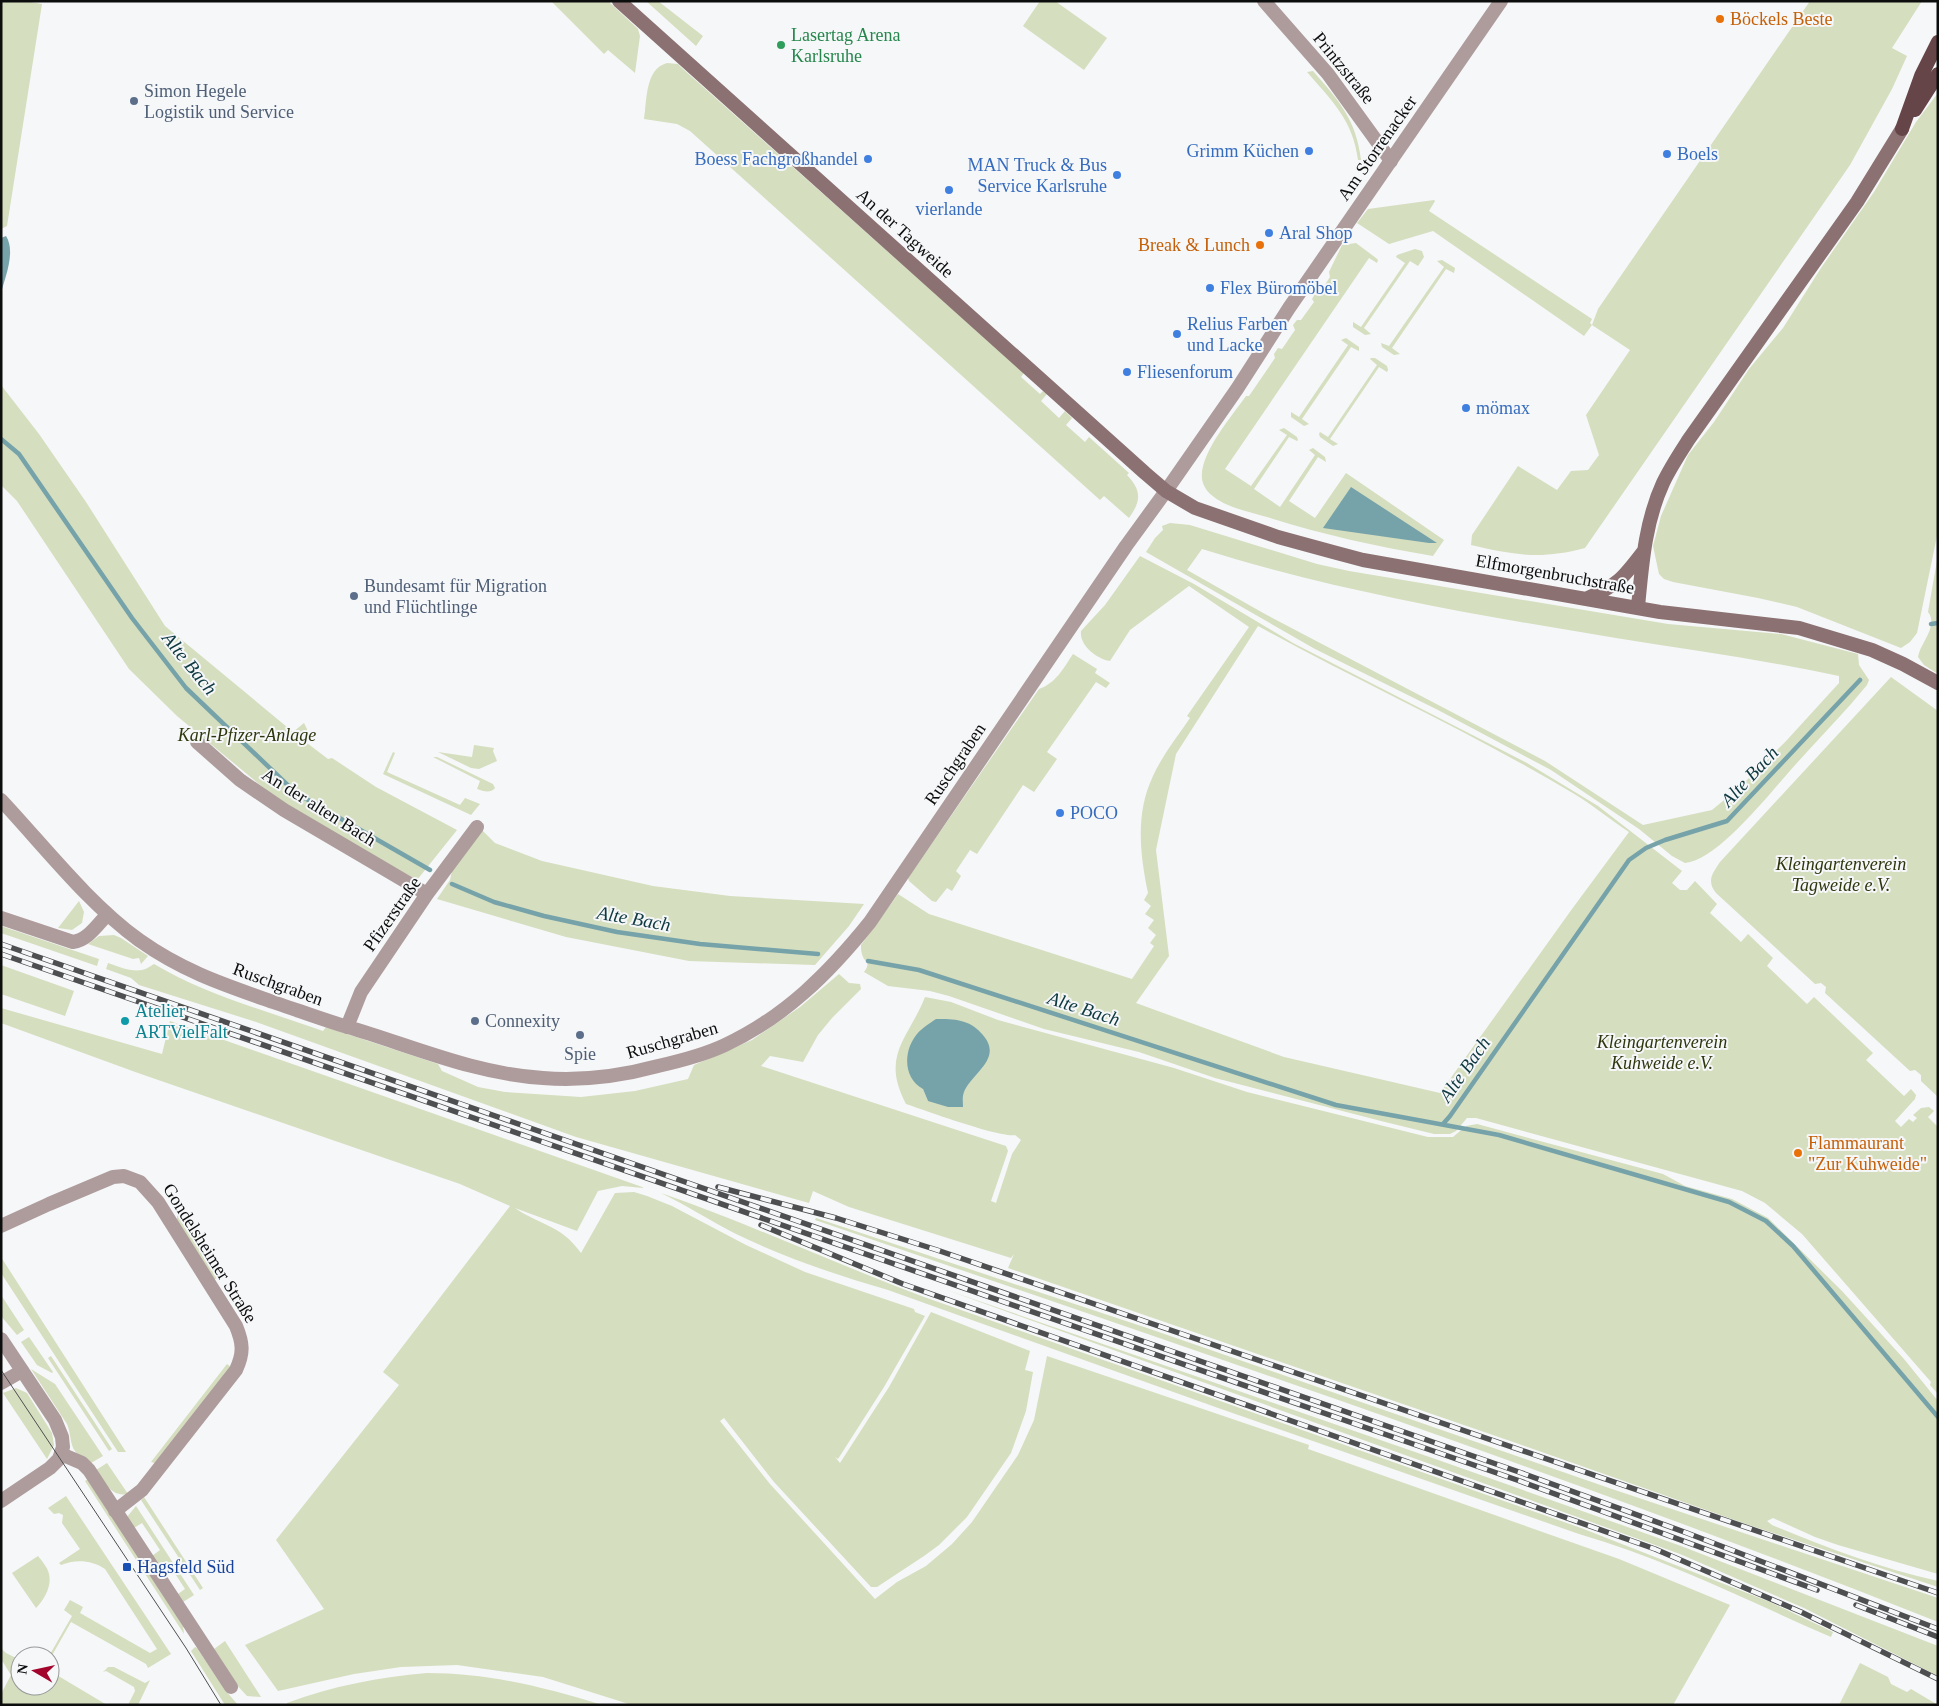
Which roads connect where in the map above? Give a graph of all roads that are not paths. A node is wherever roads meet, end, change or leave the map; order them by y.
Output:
1 (619, 1) edge
2 (1264, 1) edge
3 (1501, 1) edge
4 (1938, 42) edge
5 (1938, 74) edge
6 (1902, 129) junction
7 (1391, 161) junction
8 (1166, 491) junction
9 (1644, 551) junction
10 (1588, 598) junction
11 (1638, 607) junction
12 (1938, 683) edge
13 (197, 742) dead end
14 (1, 800) edge
15 (477, 827) dead end
16 (427, 894) junction
17 (106, 915) junction
18 (1, 918) edge
19 (347, 1027) junction
20 (1, 1226) edge
21 (1, 1339) edge
22 (22, 1371) junction
23 (1, 1383) edge
24 (61, 1454) junction
25 (1, 1501) edge
26 (115, 1511) junction
27 (231, 1687) dead end

1 - 8 main road, An der Tagweide
2 - 7 street, Printzstraße
3 - 7 street, Am Storrenacker
4 - 6 highway
5 - 6 highway
6 - 9 main road
7 - 8 street, Am Storrenacker
8 - 10 main road, Elfmorgenbruchstraße
8 - 19 street, Ruschgraben
9 - 10 main road
9 - 11 main road
10 - 11 main road, Elfmorgenbruchstraße
11 - 12 main road, Elfmorgenbruchstraße
13 - 16 street, An der alten Bach
14 - 17 street, Ruschgraben
15 - 16 street, Pfizerstraße
16 - 19 street, Pfizerstraße
17 - 18 street
17 - 19 street, Ruschgraben
20 - 26 street, Gondelsheimer Straße
21 - 22 street
22 - 23 street
22 - 24 street
24 - 25 street
24 - 26 street
26 - 27 street

